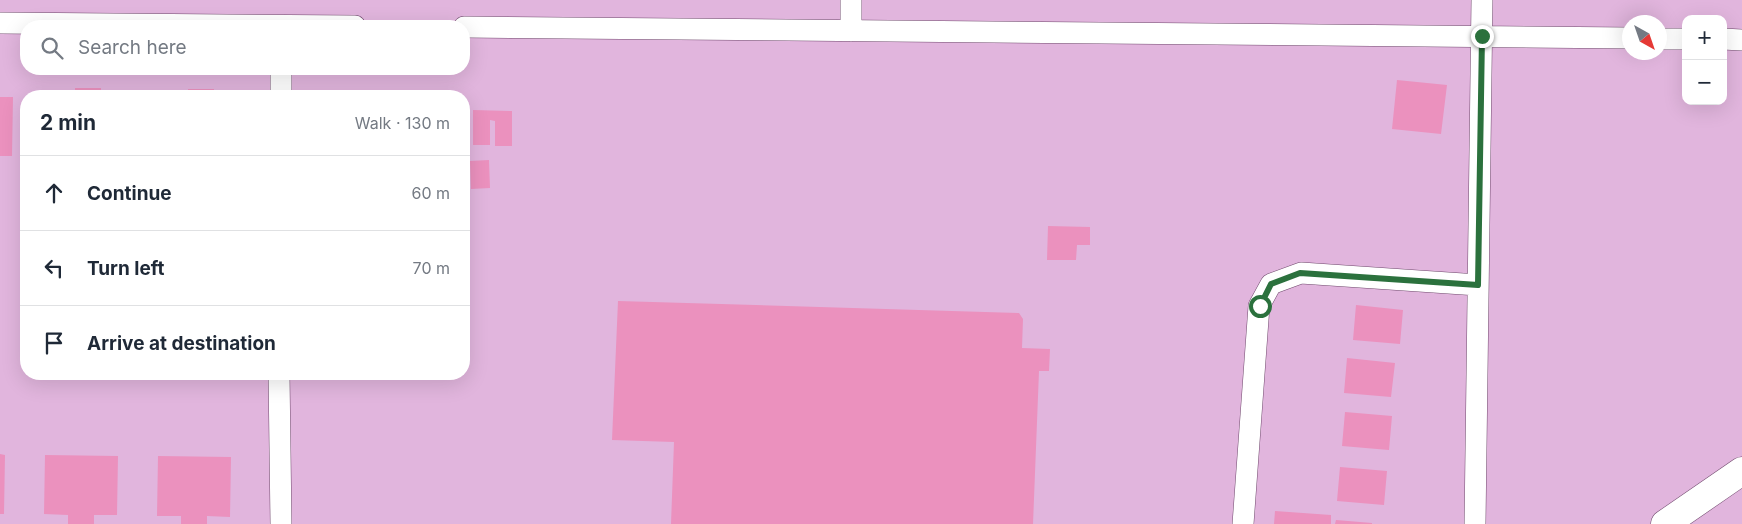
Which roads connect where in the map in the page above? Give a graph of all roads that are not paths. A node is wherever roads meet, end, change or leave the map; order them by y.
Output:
1 (851, 0) edge
2 (1482, 0) edge
3 (0, 23) edge
4 (20, 23) edge
5 (470, 27) edge
6 (850, 31) junction
7 (1482, 36) junction
8 (1622, 38) edge
9 (1667, 39) edge
10 (1682, 39) edge
11 (1727, 39) edge
12 (1742, 40) edge
13 (281, 75) edge
14 (281, 90) edge
15 (1478, 285) junction
16 (279, 380) edge
17 (1742, 471) edge
18 (281, 524) edge
19 (1243, 524) edge
20 (1475, 524) edge
21 (1665, 524) edge

1 - 6 street
2 - 7 street
3 - 4 street
5 - 6 street
6 - 7 street
7 - 8 street
7 - 15 street
9 - 10 street
11 - 12 street
13 - 14 street
15 - 19 street
15 - 20 street
16 - 18 street
17 - 21 street

